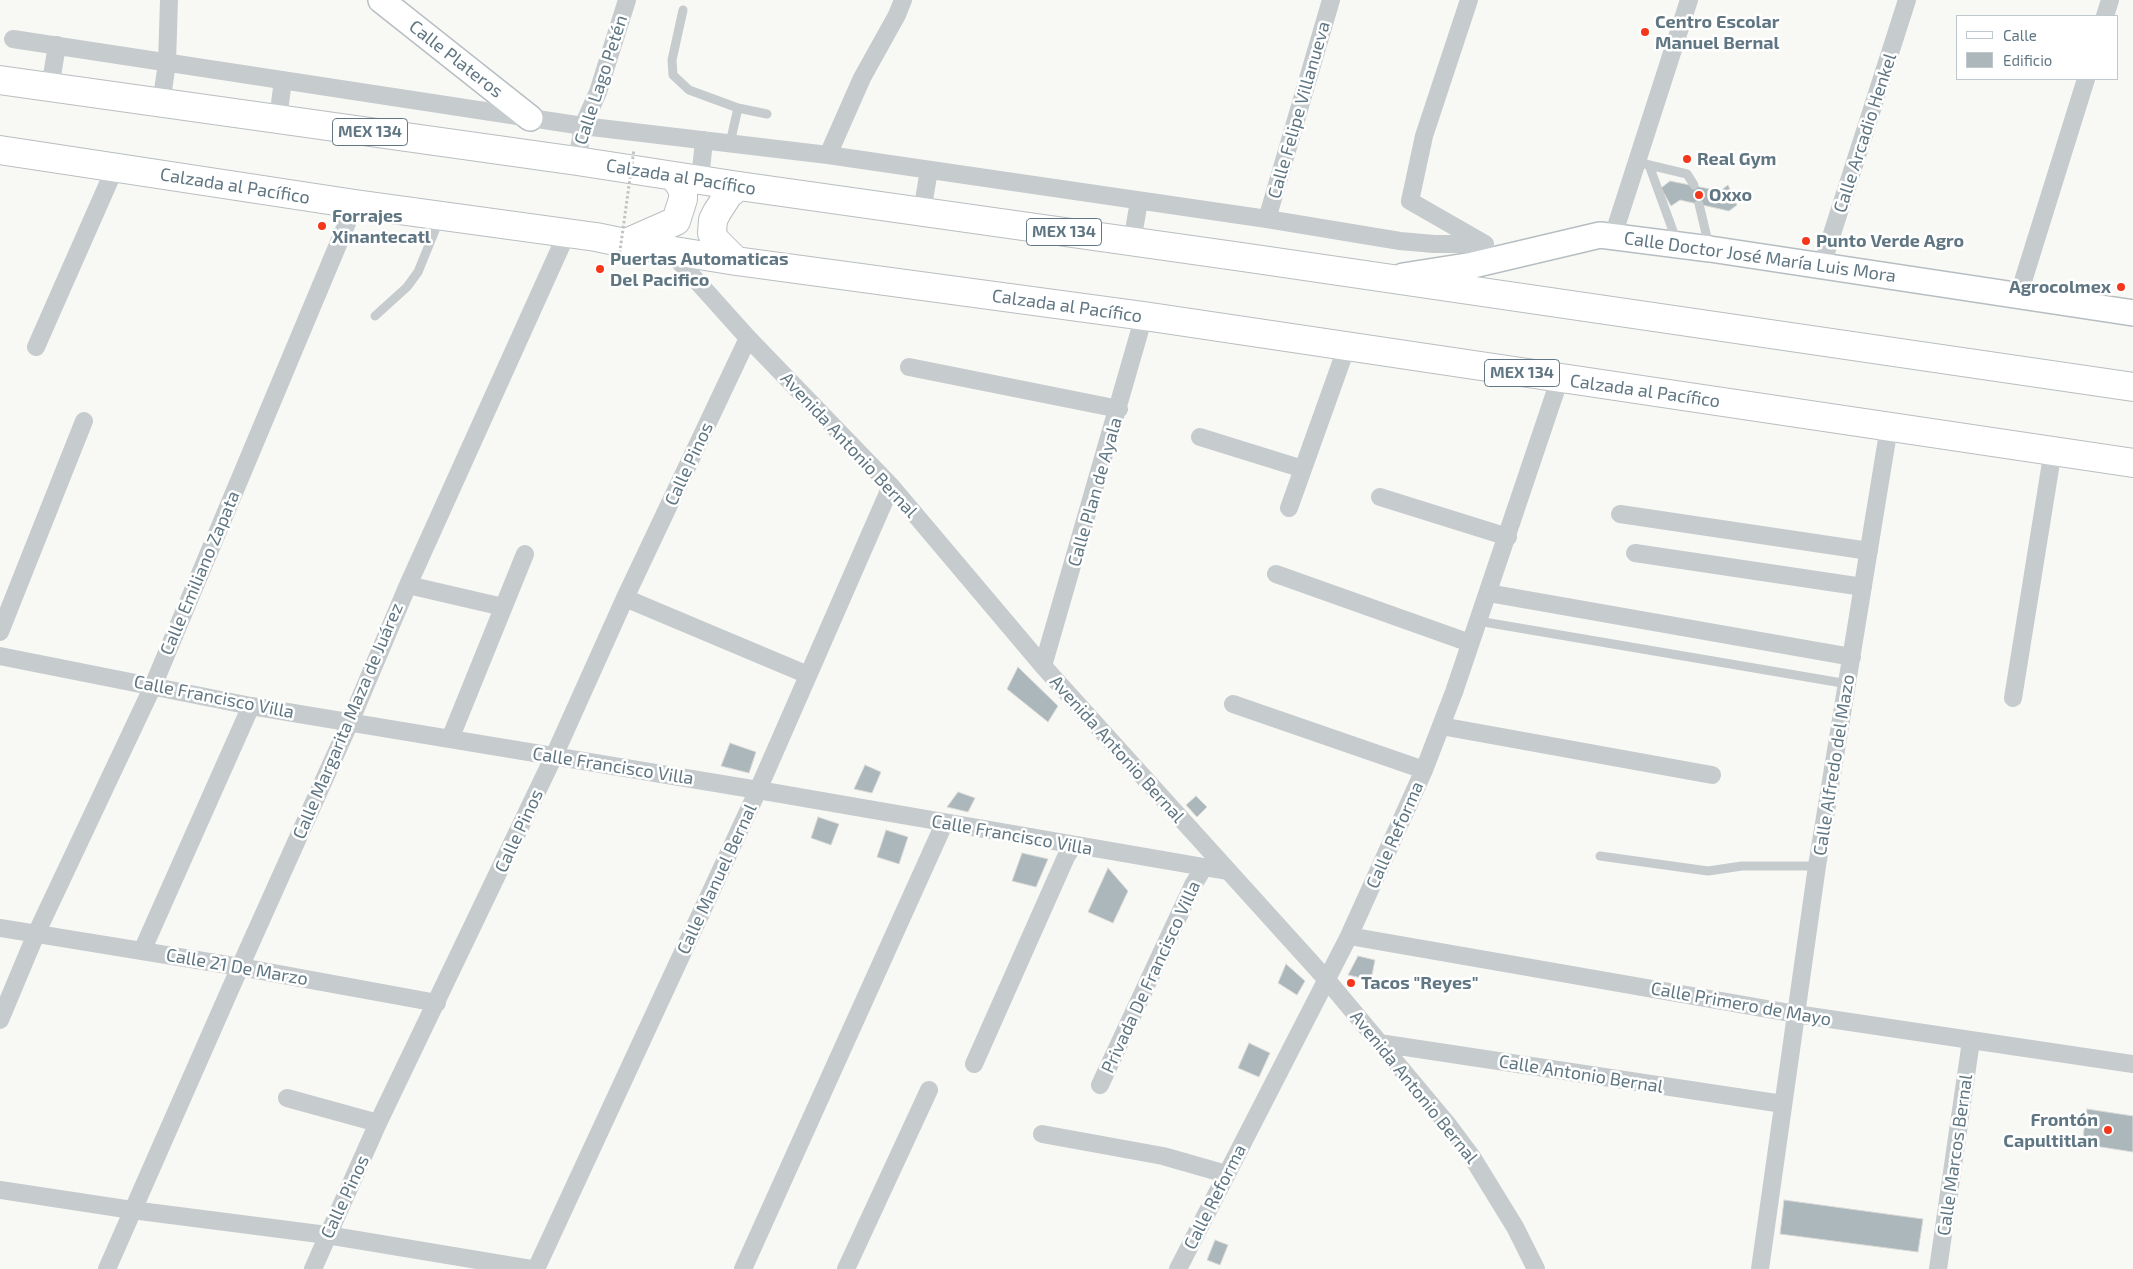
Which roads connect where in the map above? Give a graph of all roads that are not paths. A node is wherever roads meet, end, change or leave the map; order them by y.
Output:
1 (169, 0) edge
2 (381, 0) edge
3 (627, 0) edge
4 (903, 0) edge
5 (1331, 0) edge
6 (1468, 0) edge
7 (1689, 0) edge
8 (1907, 0) edge
9 (2110, 0) edge
10 (683, 10) dead end
11 (2105, 15) edge
12 (12, 39) dead end
13 (57, 46) junction
14 (167, 63) junction
15 (0, 80) edge
16 (282, 80) junction
17 (2086, 80) edge
18 (50, 88) junction
19 (162, 104) junction
20 (738, 108) junction
21 (767, 114) dead end
22 (530, 118) junction
23 (278, 120) junction
24 (583, 126) junction
25 (704, 140) junction
26 (730, 143) junction
27 (0, 150) edge
28 (828, 155) junction
29 (577, 161) junction
30 (1643, 164) junction
31 (116, 168) junction
32 (929, 170) junction
33 (687, 178) junction
34 (1694, 185) dead end
35 (739, 186) junction
36 (1139, 201) junction
37 (355, 204) junction
38 (1700, 204) dead end
39 (922, 212) junction
40 (440, 216) junction
41 (1267, 219) junction
42 (567, 233) junction
43 (1613, 236) junction
44 (1132, 242) junction
45 (1484, 244) junction
46 (1678, 245) junction
47 (1710, 249) junction
48 (669, 250) junction
49 (622, 251) junction
50 (1507, 258) junction
51 (736, 261) junction
52 (1822, 266) junction
53 (1388, 278) junction
54 (2019, 294) junction
55 (2133, 312) edge
56 (375, 316) dead end
57 (1144, 316) junction
58 (748, 338) junction
59 (1347, 346) junction
60 (36, 347) dead end
61 (909, 367) dead end
62 (1560, 378) junction
63 (2133, 387) edge
64 (1119, 409) junction
65 (84, 421) dead end
66 (1889, 427) junction
67 (1200, 437) dead end
68 (2053, 450) junction
69 (2133, 463) edge
70 (1303, 469) junction
71 (892, 486) junction
72 (1380, 497) dead end
73 (1289, 508) dead end
74 (1620, 514) dead end
75 (1508, 537) junction
76 (1869, 552) junction
77 (1635, 553) dead end
78 (525, 554) dead end
79 (1276, 574) dead end
80 (408, 585) junction
81 (1863, 587) junction
82 (1488, 593) junction
83 (626, 598) junction
84 (503, 607) junction
85 (1478, 621) junction
86 (0, 632) edge
87 (1470, 643) junction
88 (0, 656) edge
89 (1852, 656) junction
90 (1043, 666) junction
91 (808, 675) junction
92 (1848, 684) junction
93 (153, 686) junction
94 (2013, 698) dead end
95 (1233, 704) dead end
96 (251, 706) junction
97 (350, 722) junction
98 (1442, 726) junction
99 (450, 739) junction
100 (554, 756) junction
101 (1424, 770) junction
102 (1712, 774) dead end
103 (758, 790) junction
104 (944, 824) junction
105 (1073, 846) junction
106 (1600, 856) dead end
107 (1817, 866) junction
108 (1203, 869) junction
109 (1228, 871) junction
110 (0, 928) edge
111 (36, 934) junction
112 (1349, 936) junction
113 (142, 951) junction
114 (240, 967) junction
115 (1327, 980) junction
116 (438, 1003) junction
117 (1796, 1014) junction
118 (0, 1020) edge
119 (1971, 1041) junction
120 (1379, 1043) junction
121 (974, 1064) dead end
122 (2133, 1064) edge
123 (1100, 1086) dead end
124 (929, 1090) dead end
125 (287, 1098) dead end
126 (1783, 1104) junction
127 (378, 1123) junction
128 (1042, 1134) dead end
129 (1226, 1174) junction
130 (0, 1190) edge
131 (132, 1210) junction
132 (327, 1235) junction
133 (107, 1269) edge
134 (313, 1269) edge
135 (531, 1269) edge
136 (536, 1269) edge
137 (743, 1269) edge
138 (846, 1269) edge
139 (1178, 1269) edge
140 (1536, 1269) edge
141 (1760, 1269) edge
142 (1938, 1269) edge

1 - 14 street
2 - 22 street, Calle Plateros
3 - 24 street, Calle Lago Petén
4 - 28 street
5 - 41 street, Calle Felipe Villanueva
6 - 45 street
7 - 30 street
8 - 52 street, Calle Arcadio Henkel
9 - 11 street
10 - 20 lane
12 - 13 street
13 - 14 street
13 - 18 street
14 - 16 street
14 - 19 street
15 - 18 main road, Calzada al Pacífico / MEX 134
16 - 22 street
16 - 23 street
17 - 54 street
18 - 19 main road, Calzada al Pacífico / MEX 134
19 - 23 main road, Calzada al Pacífico / MEX 134
20 - 21 lane
20 - 26 lane
22 - 24 street
23 - 29 main road, Calzada al Pacífico / MEX 134
24 - 25 street
24 - 29 street, Calle Lago Petén
25 - 26 street
25 - 33 street
26 - 28 street
27 - 31 main road, Calzada al Pacífico / MEX 134
28 - 32 street
29 - 33 main road, Calzada al Pacífico / MEX 134
30 - 34 lane
30 - 43 street
30 - 46 lane
31 - 37 main road, Calzada al Pacífico / MEX 134
31 - 60 street
32 - 36 street
32 - 39 street
33 - 35 main road, Calzada al Pacífico / MEX 134
33 - 49 main road
35 - 39 main road, Calzada al Pacífico / MEX 134
35 - 51 main road
36 - 41 street
36 - 44 street
37 - 40 main road, Calzada al Pacífico / MEX 134
37 - 93 street, Calle Emiliano Zapata
38 - 47 lane
39 - 44 main road, Calzada al Pacífico / MEX 134
40 - 42 main road, Calzada al Pacífico / MEX 134
40 - 56 lane
41 - 45 street
42 - 49 main road, Calzada al Pacífico / MEX 134
42 - 80 street, Calle Margarita Maza de Juárez
43 - 46 street, Calle Doctor José María Luis Mora
43 - 50 street, Calle Doctor José María Luis Mora
44 - 53 main road, Calzada al Pacífico / MEX 134
45 - 50 street
46 - 47 street, Calle Doctor José María Luis Mora
47 - 52 street, Calle Doctor José María Luis Mora
48 - 49 main road, Calzada al Pacífico / MEX 134
48 - 51 main road, Calzada al Pacífico / MEX 134
48 - 58 street, Avenida Antonio Bernal
50 - 53 street, Calle Doctor José María Luis Mora
51 - 57 main road, Calzada al Pacífico / MEX 134
52 - 54 street, Calle Doctor José María Luis Mora
53 - 63 main road, Calzada al Pacífico / MEX 134
54 - 55 street, Calle Doctor José María Luis Mora
57 - 59 main road, Calzada al Pacífico / MEX 134
57 - 64 street, Calle Plan de Ayala
58 - 71 street, Avenida Antonio Bernal
58 - 83 street, Calle Pinos
59 - 62 main road, Calzada al Pacífico / MEX 134
59 - 70 street
61 - 64 street
62 - 66 main road, Calzada al Pacífico / MEX 134
62 - 75 street, Calle Reforma
64 - 90 street, Calle Plan de Ayala
65 - 86 street
66 - 68 main road, Calzada al Pacífico / MEX 134
66 - 76 street, Calle Alfredo del Mazo
67 - 70 street
68 - 69 main road, Calzada al Pacífico / MEX 134
68 - 94 street
70 - 73 street
71 - 90 street, Avenida Antonio Bernal
71 - 91 street, Calle Manuel Bernal
72 - 75 street
74 - 76 street
75 - 82 street, Calle Reforma
76 - 81 street, Calle Alfredo del Mazo
77 - 81 street
78 - 84 street
79 - 87 street
80 - 84 street
80 - 97 street, Calle Margarita Maza de Juárez
81 - 89 street, Calle Alfredo del Mazo
82 - 85 street, Calle Reforma
82 - 89 street
83 - 91 street
83 - 100 street, Calle Pinos
84 - 99 street
85 - 87 street, Calle Reforma
85 - 92 lane
87 - 98 street, Calle Reforma
88 - 93 street, Calle Francisco Villa
89 - 92 street, Calle Alfredo del Mazo
90 - 109 street, Avenida Antonio Bernal
91 - 103 street, Calle Manuel Bernal
92 - 107 street, Calle Alfredo del Mazo
93 - 96 street, Calle Francisco Villa
93 - 111 street, Calle Emiliano Zapata
95 - 101 street
96 - 97 street, Calle Francisco Villa
96 - 113 street
97 - 99 street, Calle Francisco Villa
97 - 114 street, Calle Margarita Maza de Juárez
98 - 101 street, Calle Reforma
98 - 102 street
99 - 100 street, Calle Francisco Villa
100 - 103 street, Calle Francisco Villa
100 - 116 street, Calle Pinos
101 - 112 street, Calle Reforma
103 - 104 street, Calle Francisco Villa
103 - 136 street, Calle Manuel Bernal
104 - 105 street, Calle Francisco Villa
104 - 137 street
105 - 108 street, Calle Francisco Villa
105 - 121 street
106 - 107 lane
107 - 117 street, Calle Alfredo del Mazo
108 - 109 street, Calle Francisco Villa
108 - 123 street, Privada De Francisco Villa
109 - 115 street, Avenida Antonio Bernal
110 - 111 street, Calle 21 De Marzo
111 - 113 street, Calle 21 De Marzo
111 - 118 street, Calle Emiliano Zapata
112 - 115 street, Calle Reforma
112 - 117 street, Calle Primero de Mayo
113 - 114 street, Calle 21 De Marzo
114 - 116 street, Calle 21 De Marzo
114 - 131 street, Calle Margarita Maza de Juárez
115 - 120 street, Avenida Antonio Bernal
115 - 129 street, Calle Reforma
116 - 127 street, Calle Pinos
117 - 119 street, Calle Primero de Mayo
117 - 126 street, Calle Alfredo del Mazo
119 - 122 street, Calle Primero de Mayo
119 - 142 street, Calle Marcos Bernal
120 - 126 street, Calle Antonio Bernal
120 - 140 street, Avenida Antonio Bernal
124 - 138 street
125 - 127 street
126 - 141 street, Calle Alfredo del Mazo
127 - 132 street, Calle Pinos
128 - 129 street
129 - 139 street, Calle Reforma
130 - 131 street
131 - 132 street
131 - 133 street, Calle Margarita Maza de Juárez
132 - 134 street, Calle Pinos
132 - 135 street

